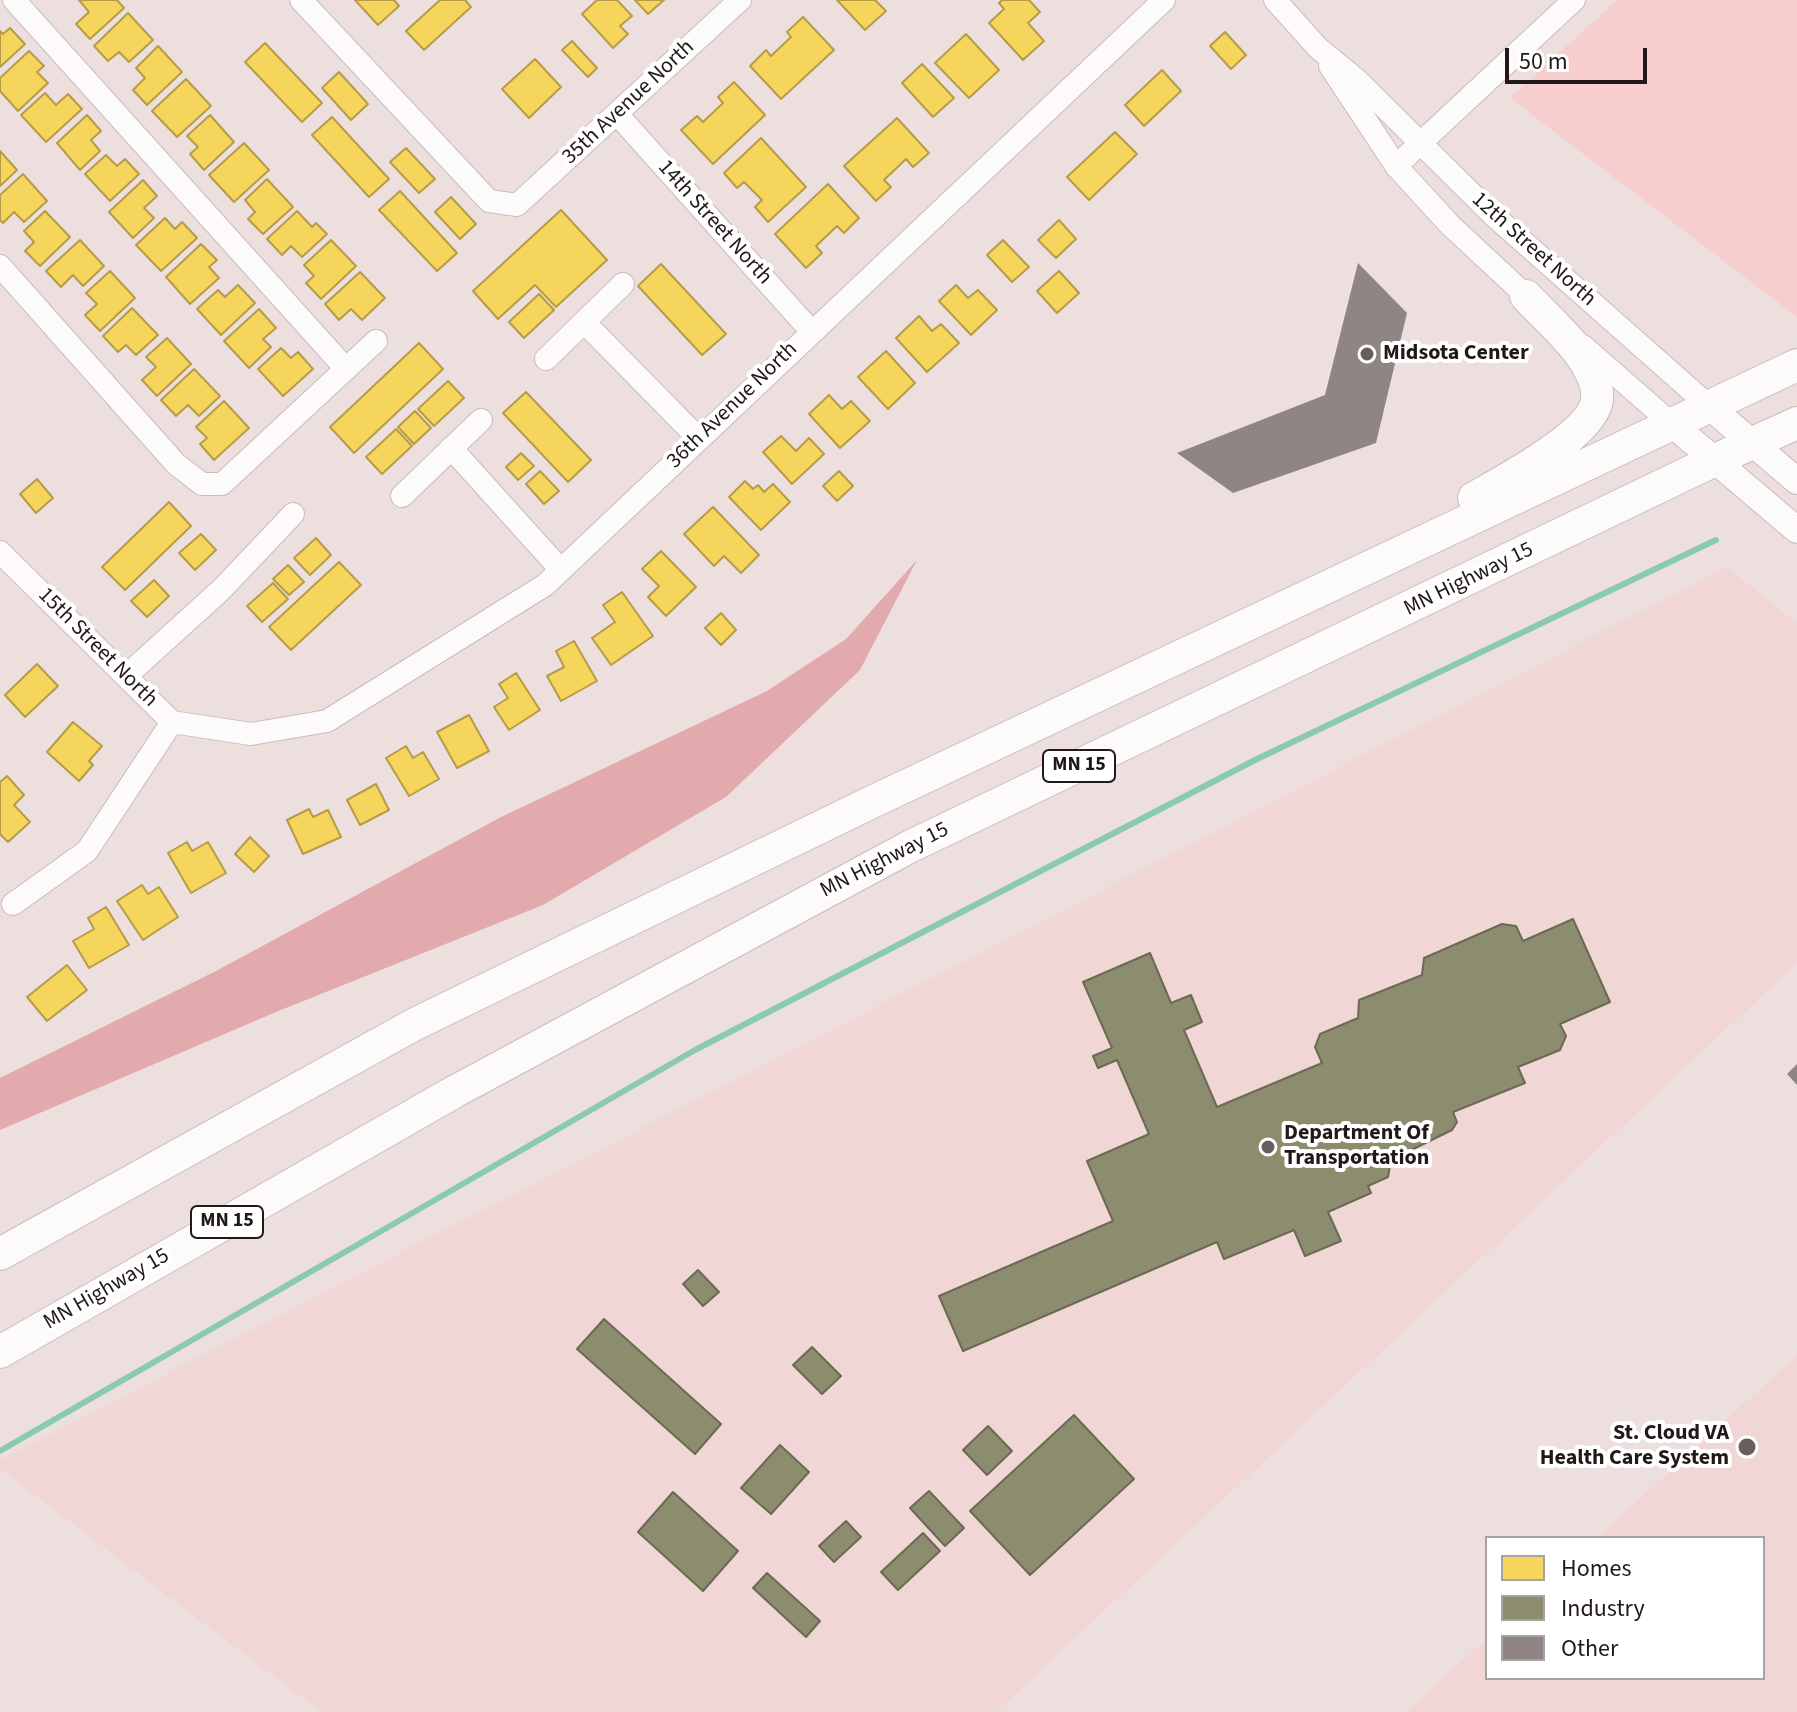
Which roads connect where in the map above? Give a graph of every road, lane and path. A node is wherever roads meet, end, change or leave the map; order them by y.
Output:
1 (14, 0) edge
2 (301, 0) edge
3 (740, 0) edge
4 (1164, 0) edge
5 (1275, 0) edge
6 (1574, 0) edge
7 (1318, 48) junction
8 (617, 114) junction
9 (1420, 144) junction
10 (1396, 166) junction
11 (0, 266) edge
12 (623, 284) dead end
13 (1526, 296) junction
14 (584, 322) junction
15 (811, 331) junction
16 (376, 341) dead end
17 (546, 359) dead end
18 (1797, 365) edge
19 (346, 369) junction
20 (1710, 407) junction
21 (481, 420) dead end
22 (1797, 423) edge
23 (1672, 424) junction
24 (699, 439) junction
25 (1754, 444) junction
26 (451, 448) junction
27 (1715, 460) junction
28 (1797, 481) edge
29 (402, 496) dead end
30 (293, 514) dead end
31 (1797, 530) edge
32 (0, 552) edge
33 (561, 570) junction
34 (1242, 627) junction
35 (126, 676) junction
36 (172, 722) junction
37 (251, 734) joint
38 (13, 904) dead end
39 (0, 1254) edge
40 (0, 1352) edge

1 - 19 street
2 - 8 street, 35th Avenue North
3 - 8 street, 35th Avenue North
4 - 15 street, 36th Avenue North
5 - 7 street, 12th Street North
6 - 9 street
7 - 9 street, 12th Street North
7 - 10 street, 12th Street North
8 - 15 street, 14th Street North
9 - 10 street
9 - 20 street, 12th Street North
10 - 13 street, 12th Street North
11 - 19 street
12 - 14 street
13 - 23 street, 12th Street North
13 - 34 highway
14 - 17 street
14 - 24 street
15 - 24 street, 36th Avenue North
16 - 19 street
18 - 20 highway, MN 15
20 - 23 highway, MN 15
20 - 25 main road, 12th Street North
21 - 26 street
22 - 25 highway, MN Highway 15 / MN 15
23 - 27 main road
23 - 34 highway, MN 15
24 - 33 street, 36th Avenue North
25 - 27 highway, MN Highway 15 / MN 15
25 - 28 main road, 12th Street North
26 - 29 street
26 - 33 street
27 - 31 main road
27 - 40 highway, MN Highway 15 / MN 15
30 - 35 street
32 - 35 street, 15th Street North
33 - 37 street, 36th Avenue North
34 - 39 highway, MN 15
35 - 36 street, 15th Street North
36 - 37 street, 15th Street North
36 - 38 street

